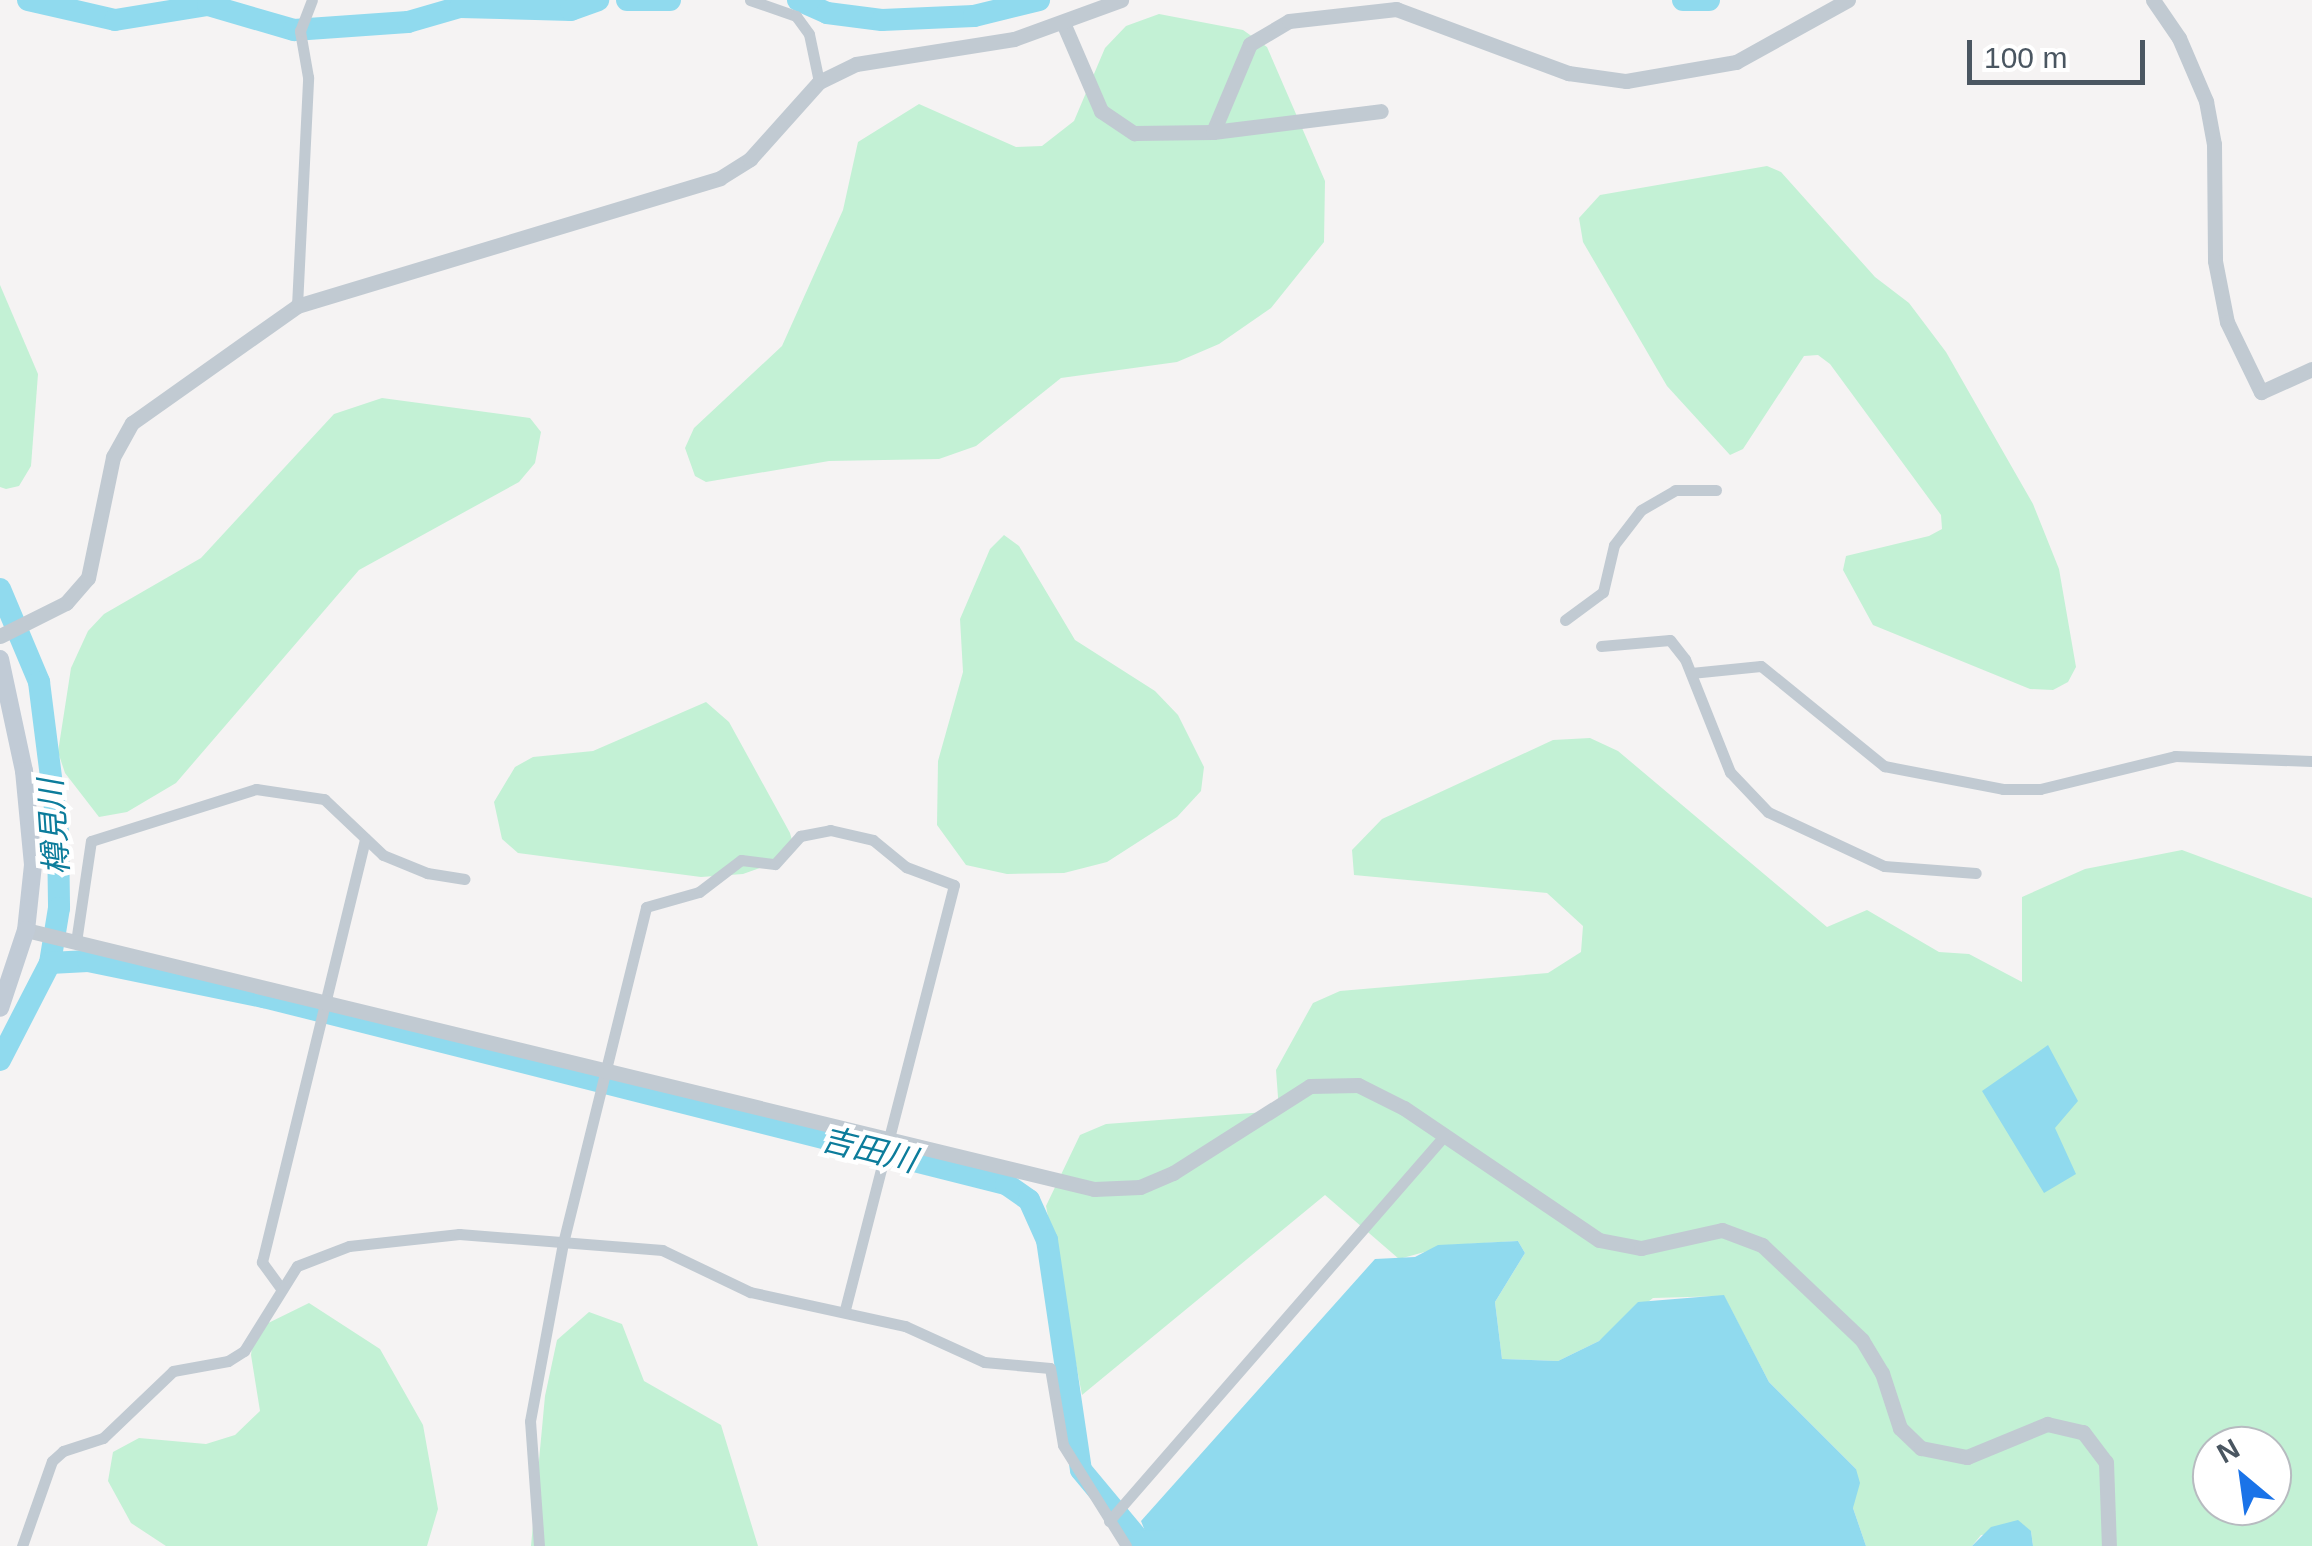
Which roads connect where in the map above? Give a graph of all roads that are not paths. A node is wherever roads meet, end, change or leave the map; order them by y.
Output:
1 (312, 0) edge
2 (750, 0) edge
3 (1121, 0) edge
4 (1848, 0) edge
5 (2153, 0) edge
6 (1064, 25) junction
7 (818, 82) junction
8 (1381, 111) dead end
9 (1213, 132) junction
10 (296, 306) junction
11 (2312, 369) edge
12 (1716, 490) dead end
13 (1564, 620) dead end
14 (0, 636) edge
15 (1601, 646) dead end
16 (0, 659) edge
17 (1690, 673) junction
18 (2312, 761) edge
19 (365, 838) junction
20 (1976, 873) dead end
21 (465, 879) dead end
22 (31, 931) junction
23 (72, 941) junction
24 (324, 1002) junction
25 (0, 1008) edge
26 (606, 1071) junction
27 (1444, 1136) junction
28 (884, 1141) junction
29 (563, 1243) junction
30 (280, 1287) junction
31 (844, 1311) junction
32 (1108, 1521) junction
33 (22, 1546) edge
34 (539, 1546) edge
35 (1126, 1546) edge
36 (2109, 1546) edge

1 - 10 street
2 - 7 street
3 - 6 street
4 - 9 street
5 - 11 street
6 - 7 street
6 - 9 street
7 - 10 street
8 - 9 street
10 - 14 street
12 - 13 street
15 - 17 street
16 - 22 main road
17 - 18 street
17 - 20 street
19 - 21 street
19 - 23 street
19 - 24 street
22 - 23 street
22 - 25 main road
23 - 24 street
24 - 26 street
24 - 30 street
26 - 28 street
26 - 28 street
26 - 29 street
27 - 28 street
27 - 32 street
27 - 36 street
28 - 31 street
29 - 30 street
29 - 31 street
29 - 34 street
30 - 33 street
31 - 32 street
32 - 35 street

